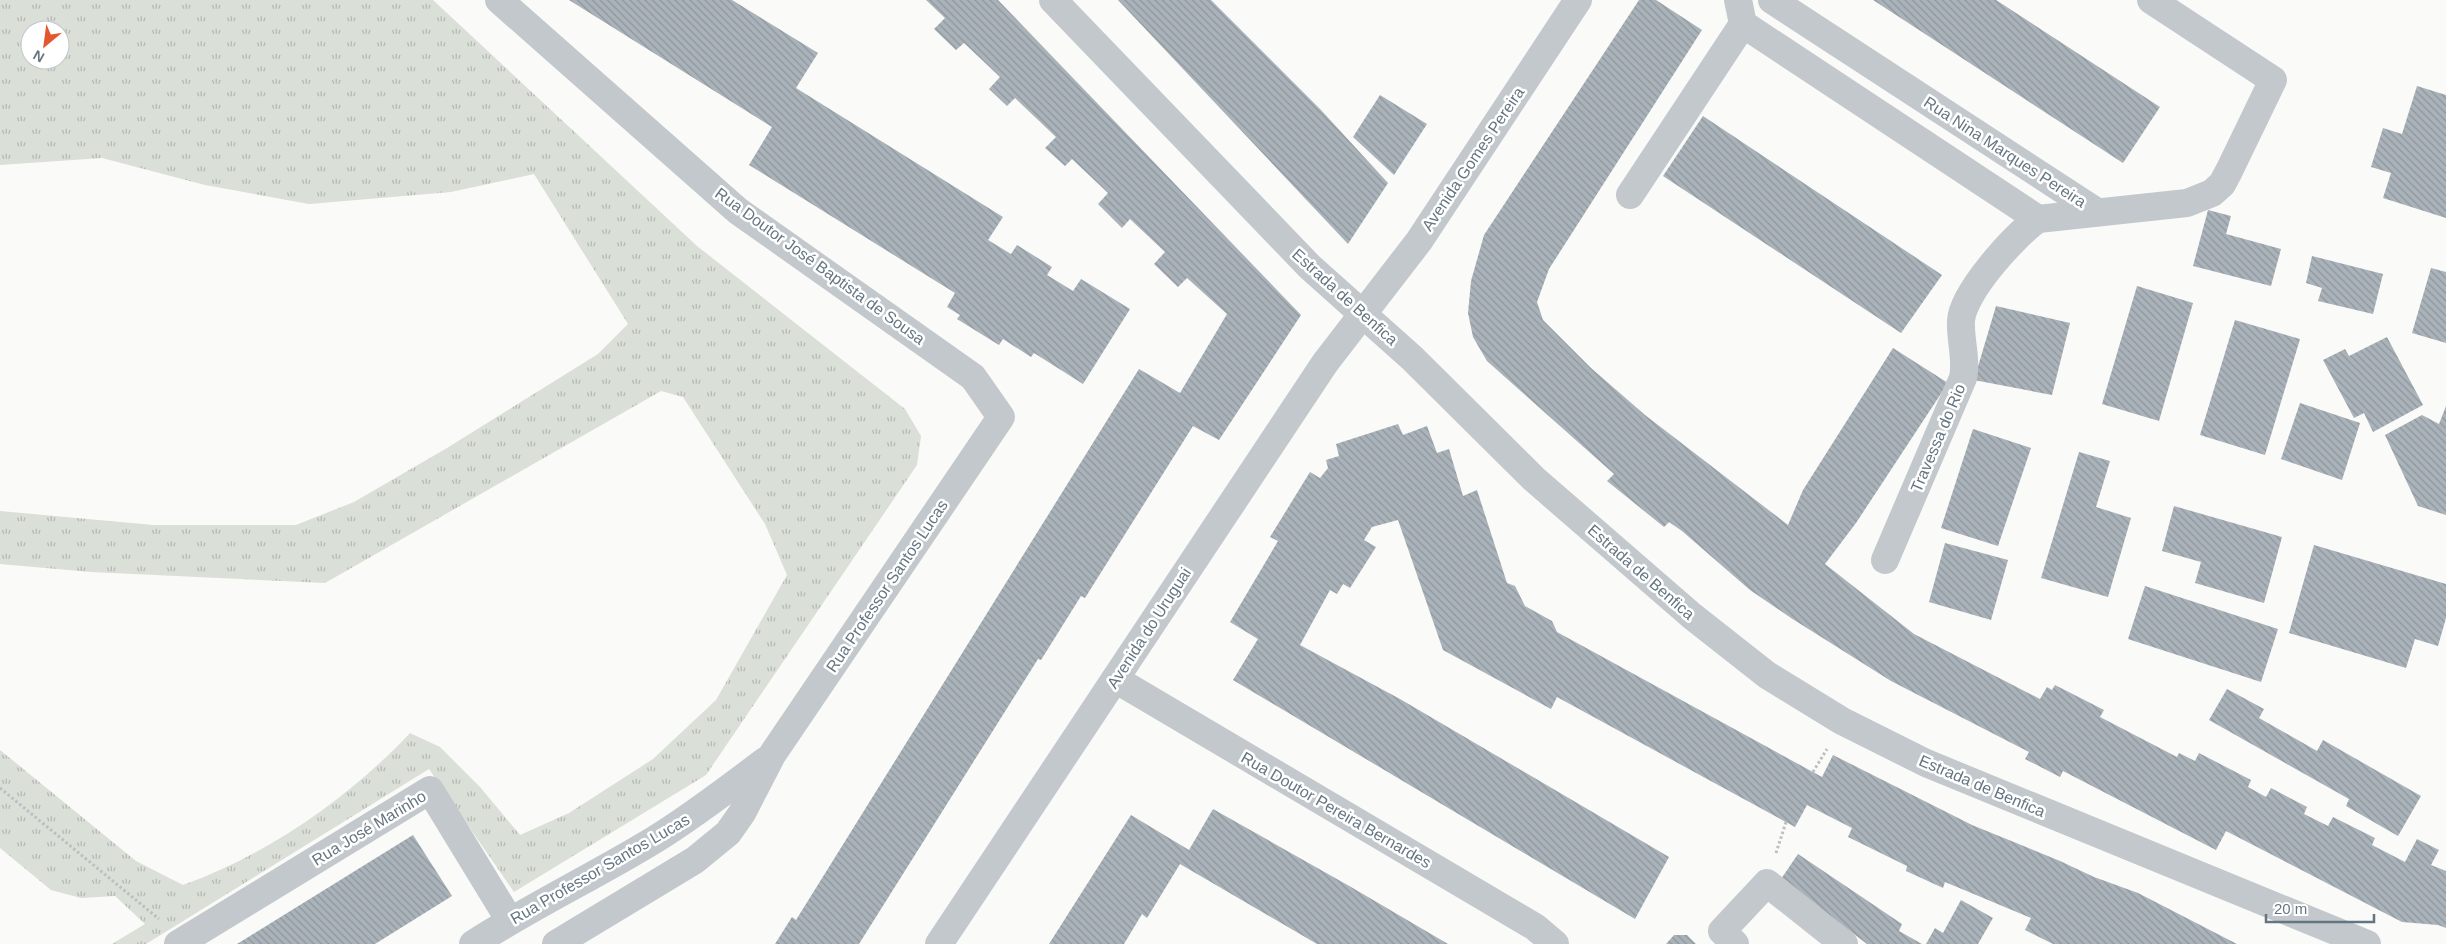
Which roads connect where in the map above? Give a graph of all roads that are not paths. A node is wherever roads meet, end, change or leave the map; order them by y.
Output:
1 (499, 0) edge
2 (1053, 0) edge
3 (1578, 0) edge
4 (1772, 0) edge
5 (2150, 0) edge
6 (1740, 12) edge
7 (1630, 195) dead end
8 (2097, 212) junction
9 (2038, 219) junction
10 (1363, 314) junction
11 (1001, 416) joint
12 (1885, 560) dead end
13 (1115, 679) junction
14 (772, 755) junction
15 (510, 921) junction
16 (181, 942) edge
17 (473, 944) edge
18 (556, 944) edge
19 (939, 944) edge
20 (1555, 944) edge
21 (1735, 944) edge
22 (1844, 944) edge
23 (2367, 944) edge

1 - 11 street, Rua Doutor José Baptista de Sousa
2 - 10 street, Estrada de Benfica
3 - 10 street, Avenida Gomes Pereira
4 - 8 street, Rua Nina Marques Pereira
5 - 8 street
6 - 7 street
6 - 9 street
8 - 9 street, Rua Nina Marques Pereira
9 - 12 street, Travessa do Rio
10 - 13 street, Avenida do Uruguai
10 - 23 street, Estrada de Benfica
11 - 14 street, Rua Professor Santos Lucas
13 - 19 street, Avenida do Uruguai
13 - 20 street, Rua Doutor Pereira Bernardes
14 - 15 street, Rua Professor Santos Lucas
14 - 18 street, Rua Professor Santos Lucas
15 - 16 street, Rua José Marinho
15 - 17 street, Rua Professor Santos Lucas
21 - 22 street

